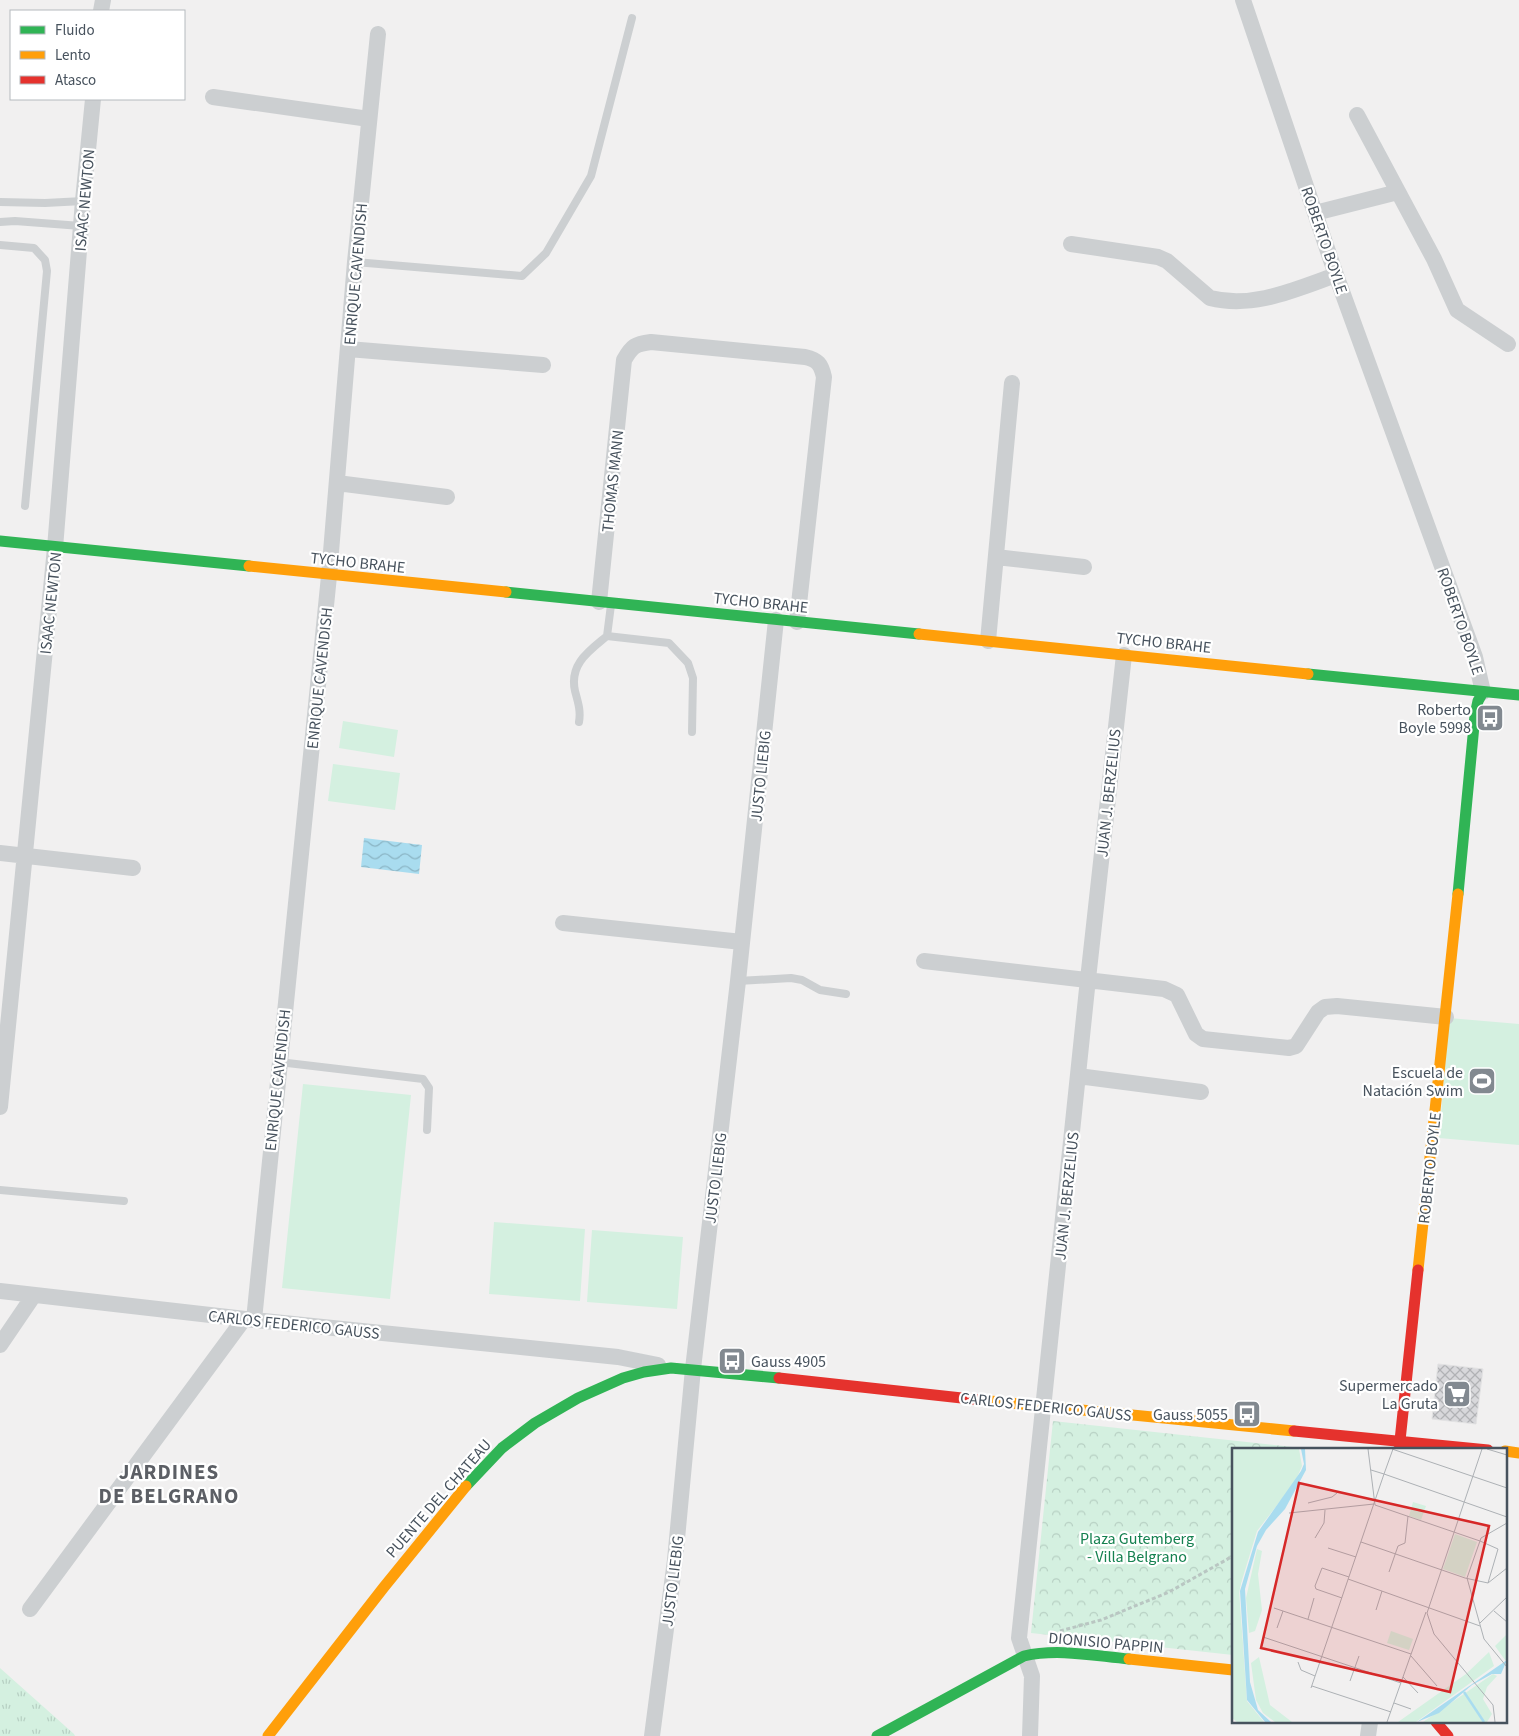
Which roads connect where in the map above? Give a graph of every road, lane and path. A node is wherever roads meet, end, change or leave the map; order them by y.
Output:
1 (1243, 0) edge
2 (632, 18) dead end
3 (378, 34) dead end
4 (213, 97) dead end
5 (93, 100) edge
6 (1357, 115) dead end
7 (370, 119) junction
8 (1398, 192) junction
9 (83, 201) junction
10 (0, 202) edge
11 (1315, 213) junction
12 (0, 222) edge
13 (81, 226) junction
14 (1071, 244) dead end
15 (0, 245) edge
16 (355, 262) junction
17 (1336, 275) junction
18 (1508, 344) dead end
19 (348, 350) junction
20 (543, 365) dead end
21 (1012, 383) dead end
22 (337, 483) junction
23 (447, 497) dead end
24 (25, 506) dead end
25 (0, 542) edge
26 (55, 548) junction
27 (996, 557) junction
28 (1084, 567) dead end
29 (329, 576) junction
30 (606, 602) junction
31 (776, 620) junction
32 (797, 622) junction
33 (607, 636) junction
34 (988, 641) junction
35 (1124, 655) junction
36 (1510, 683) dead end
37 (1484, 692) junction
38 (1519, 695) edge
39 (579, 722) dead end
40 (692, 732) dead end
41 (0, 853) edge
42 (25, 856) junction
43 (133, 868) dead end
44 (563, 923) dead end
45 (742, 942) junction
46 (924, 961) dead end
47 (1088, 979) junction
48 (738, 981) junction
49 (846, 994) dead end
50 (1446, 1017) junction
51 (279, 1062) junction
52 (1078, 1076) junction
53 (1201, 1092) dead end
54 (0, 1107) edge
55 (427, 1130) dead end
56 (0, 1190) edge
57 (124, 1201) dead end
58 (0, 1291) edge
59 (34, 1295) junction
60 (249, 1320) junction
61 (0, 1345) edge
62 (589, 1354) junction
63 (672, 1368) junction
64 (694, 1369) junction
65 (609, 1384) junction
66 (1044, 1407) junction
67 (1399, 1445) edge
68 (1452, 1448) edge
69 (1506, 1452) edge
70 (1519, 1453) edge
71 (1232, 1557) edge
72 (30, 1609) dead end
73 (1055, 1633) dead end
74 (1024, 1656) junction
75 (1232, 1670) edge
76 (1438, 1724) edge
77 (268, 1736) edge
78 (652, 1736) edge
79 (877, 1736) edge
80 (1030, 1736) edge
81 (1448, 1736) edge

1 - 11 street, ROBERTO BOYLE
2 - 16 lane
3 - 7 street, ENRIQUE CAVENDISH
4 - 7 street
5 - 9 street, ISAAC NEWTON
6 - 8 street
7 - 16 street, ENRIQUE CAVENDISH
8 - 11 street
8 - 18 street
9 - 10 lane
9 - 13 street, ISAAC NEWTON
11 - 17 street, ROBERTO BOYLE
12 - 13 lane
13 - 26 street, ISAAC NEWTON
14 - 17 street
15 - 24 lane
16 - 19 street, ENRIQUE CAVENDISH
17 - 37 street, ROBERTO BOYLE
19 - 20 street
19 - 22 street, ENRIQUE CAVENDISH
21 - 27 street
22 - 23 street
22 - 29 street, ENRIQUE CAVENDISH
25 - 26 main road, TYCHO BRAHE
26 - 29 main road, TYCHO BRAHE
26 - 42 street, ISAAC NEWTON
27 - 28 street
27 - 34 street
29 - 30 main road, TYCHO BRAHE
29 - 51 street, ENRIQUE CAVENDISH
30 - 31 main road, TYCHO BRAHE
30 - 32 street, THOMAS MANN
30 - 33 lane
31 - 32 main road, TYCHO BRAHE
31 - 45 street, JUSTO LIEBIG
32 - 34 main road, TYCHO BRAHE
33 - 39 lane
33 - 40 lane
34 - 35 main road, TYCHO BRAHE
35 - 37 main road, TYCHO BRAHE
35 - 47 street, JUAN J. BERZELIUS
36 - 37 main road
37 - 38 main road, TYCHO BRAHE
37 - 50 main road, ROBERTO BOYLE
41 - 42 street
42 - 43 street
42 - 54 street, ISAAC NEWTON
44 - 45 street
45 - 48 street, JUSTO LIEBIG
46 - 47 street
47 - 50 street
47 - 52 street, JUAN J. BERZELIUS
48 - 49 lane
48 - 64 street, JUSTO LIEBIG
50 - 67 main road, ROBERTO BOYLE
51 - 55 lane
51 - 60 street, ENRIQUE CAVENDISH
52 - 53 street
52 - 66 street, JUAN J. BERZELIUS
56 - 57 lane
58 - 59 street, CARLOS FEDERICO GAUSS
59 - 60 street, CARLOS FEDERICO GAUSS
59 - 61 street
60 - 62 street, CARLOS FEDERICO GAUSS
60 - 72 street
62 - 63 street, CARLOS FEDERICO GAUSS
62 - 65 street, CARLOS FEDERICO GAUSS
63 - 64 main road, PUENTE DEL CHATEAU
63 - 65 main road, PUENTE DEL CHATEAU
64 - 66 main road, CARLOS FEDERICO GAUSS
64 - 78 street, JUSTO LIEBIG
65 - 77 main road, PUENTE DEL CHATEAU
66 - 67 main road, CARLOS FEDERICO GAUSS
66 - 74 street, JUAN J. BERZELIUS
67 - 68 main road, CARLOS FEDERICO GAUSS
69 - 70 main road
71 - 73 path
74 - 75 main road, DIONISIO PAPPIN
74 - 79 main road, DIONISIO PAPPIN
74 - 80 street, JUAN J. BERZELIUS
76 - 81 main road

